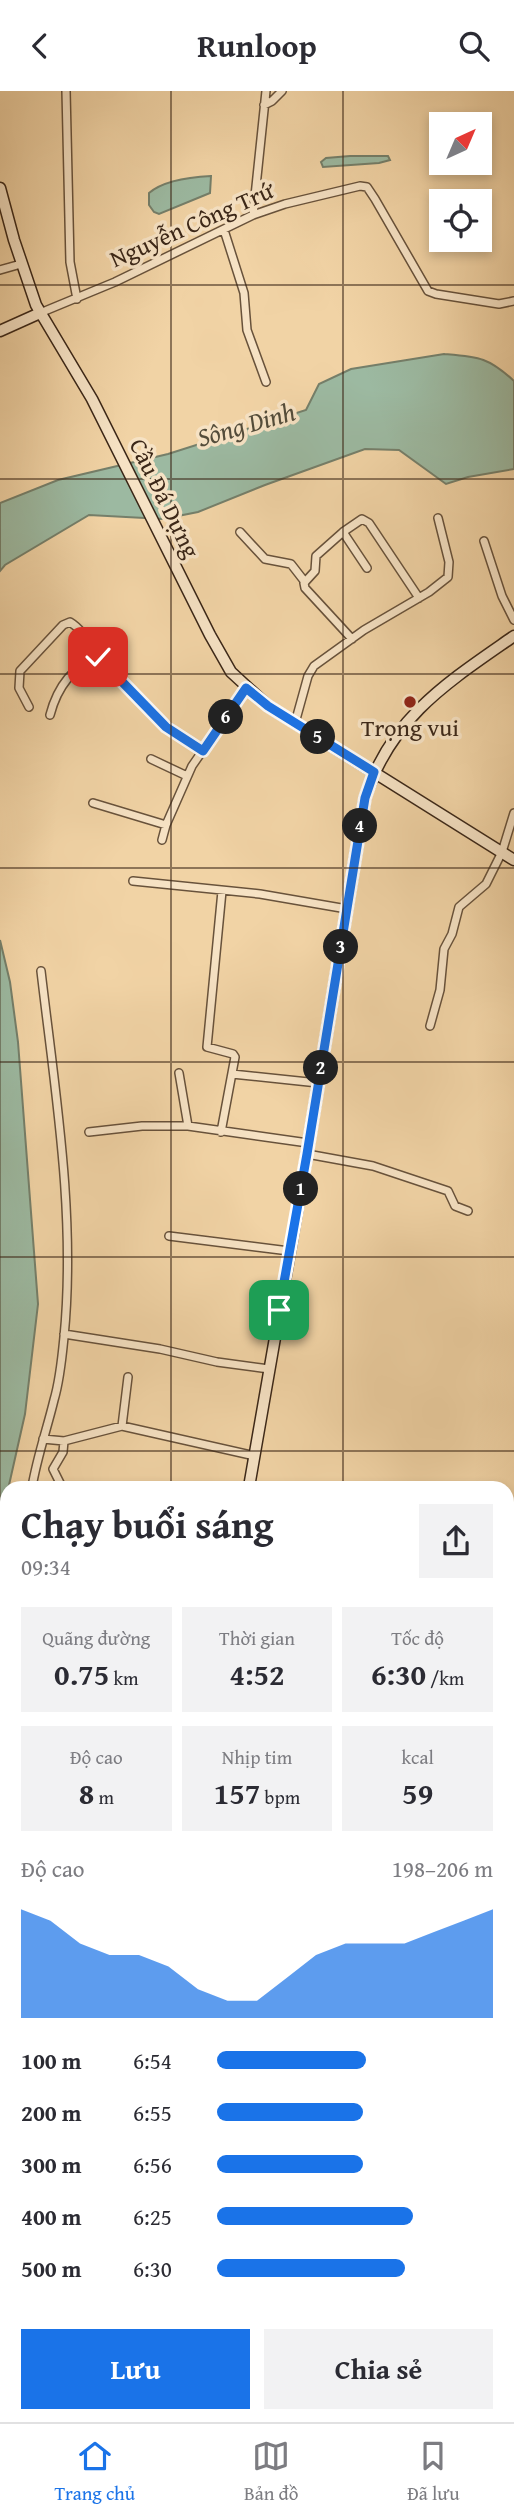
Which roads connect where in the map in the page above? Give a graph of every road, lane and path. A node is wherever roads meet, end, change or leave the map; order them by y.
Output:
1 (66, 91) edge
2 (266, 91) edge
3 (282, 91) edge
4 (264, 105) junction
5 (0, 188) edge
6 (253, 215) junction
7 (224, 230) junction
8 (21, 264) junction
9 (0, 270) edge
10 (77, 299) junction
11 (514, 301) edge
12 (40, 313) junction
13 (0, 331) edge
14 (266, 382) dead end
15 (438, 518) dead end
16 (240, 532) dead end
17 (343, 532) junction
18 (484, 541) dead end
19 (367, 568) dead end
20 (305, 582) junction
21 (419, 598) junction
22 (514, 620) edge
23 (514, 636) edge
24 (352, 639) junction
25 (98, 657) junction
26 (246, 688) junction
27 (29, 707) dead end
28 (50, 715) dead end
29 (295, 723) junction
30 (203, 751) junction
31 (151, 759) dead end
32 (374, 772) junction
33 (187, 776) junction
34 (93, 803) dead end
35 (514, 813) edge
36 (166, 825) junction
37 (162, 840) dead end
38 (502, 852) junction
39 (514, 860) edge
40 (133, 881) dead end
41 (222, 891) junction
42 (347, 909) junction
43 (41, 971) dead end
44 (430, 1026) dead end
45 (179, 1073) dead end
46 (232, 1075) junction
47 (318, 1083) junction
48 (188, 1126) junction
49 (89, 1132) dead end
50 (221, 1132) junction
51 (308, 1149) junction
52 (468, 1211) dead end
53 (169, 1235) dead end
54 (289, 1251) junction
55 (64, 1334) junction
56 (270, 1369) junction
57 (128, 1377) dead end
58 (122, 1426) junction
59 (43, 1439) junction
60 (64, 1441) junction
61 (255, 1456) junction
62 (33, 1481) edge
63 (59, 1481) edge
64 (250, 1481) edge

1 - 10 street
2 - 4 street
3 - 4 street
4 - 6 street
5 - 8 main road, Cầu Đá Dựng
6 - 7 street, Nguyễn Công Trứ
6 - 11 street, Nguyễn Công Trứ
7 - 10 street, Nguyễn Công Trứ
7 - 14 street
8 - 9 street
8 - 12 main road, Cầu Đá Dựng
10 - 12 street, Nguyễn Công Trứ
12 - 13 main road, Nguyễn Công Trứ
12 - 26 main road, Cầu Đá Dựng
15 - 21 street
16 - 20 street
17 - 19 street
17 - 20 street
17 - 21 street
18 - 22 street
20 - 24 street
21 - 24 street
23 - 32 main road
24 - 29 street
25 - 27 street
25 - 28 street
25 - 30 street
26 - 29 main road, Cầu Đá Dựng
26 - 30 street
29 - 32 main road, Cầu Đá Dựng
30 - 33 street
31 - 33 street
32 - 38 main road, Cầu Đá Dựng
32 - 42 main road
33 - 36 street
34 - 36 street
35 - 38 street
36 - 37 street
38 - 39 main road, Cầu Đá Dựng
38 - 44 street
40 - 41 street
41 - 42 street
41 - 46 street
42 - 47 main road
43 - 55 street
45 - 48 street
46 - 47 street
46 - 50 street
47 - 51 main road
48 - 49 street
48 - 50 street
50 - 51 street
51 - 52 street
51 - 54 main road
53 - 54 street
54 - 56 main road
55 - 56 street
55 - 59 street
56 - 61 main road
57 - 58 street
58 - 60 street
58 - 61 street
59 - 60 street
59 - 62 street
60 - 63 street
61 - 64 main road

